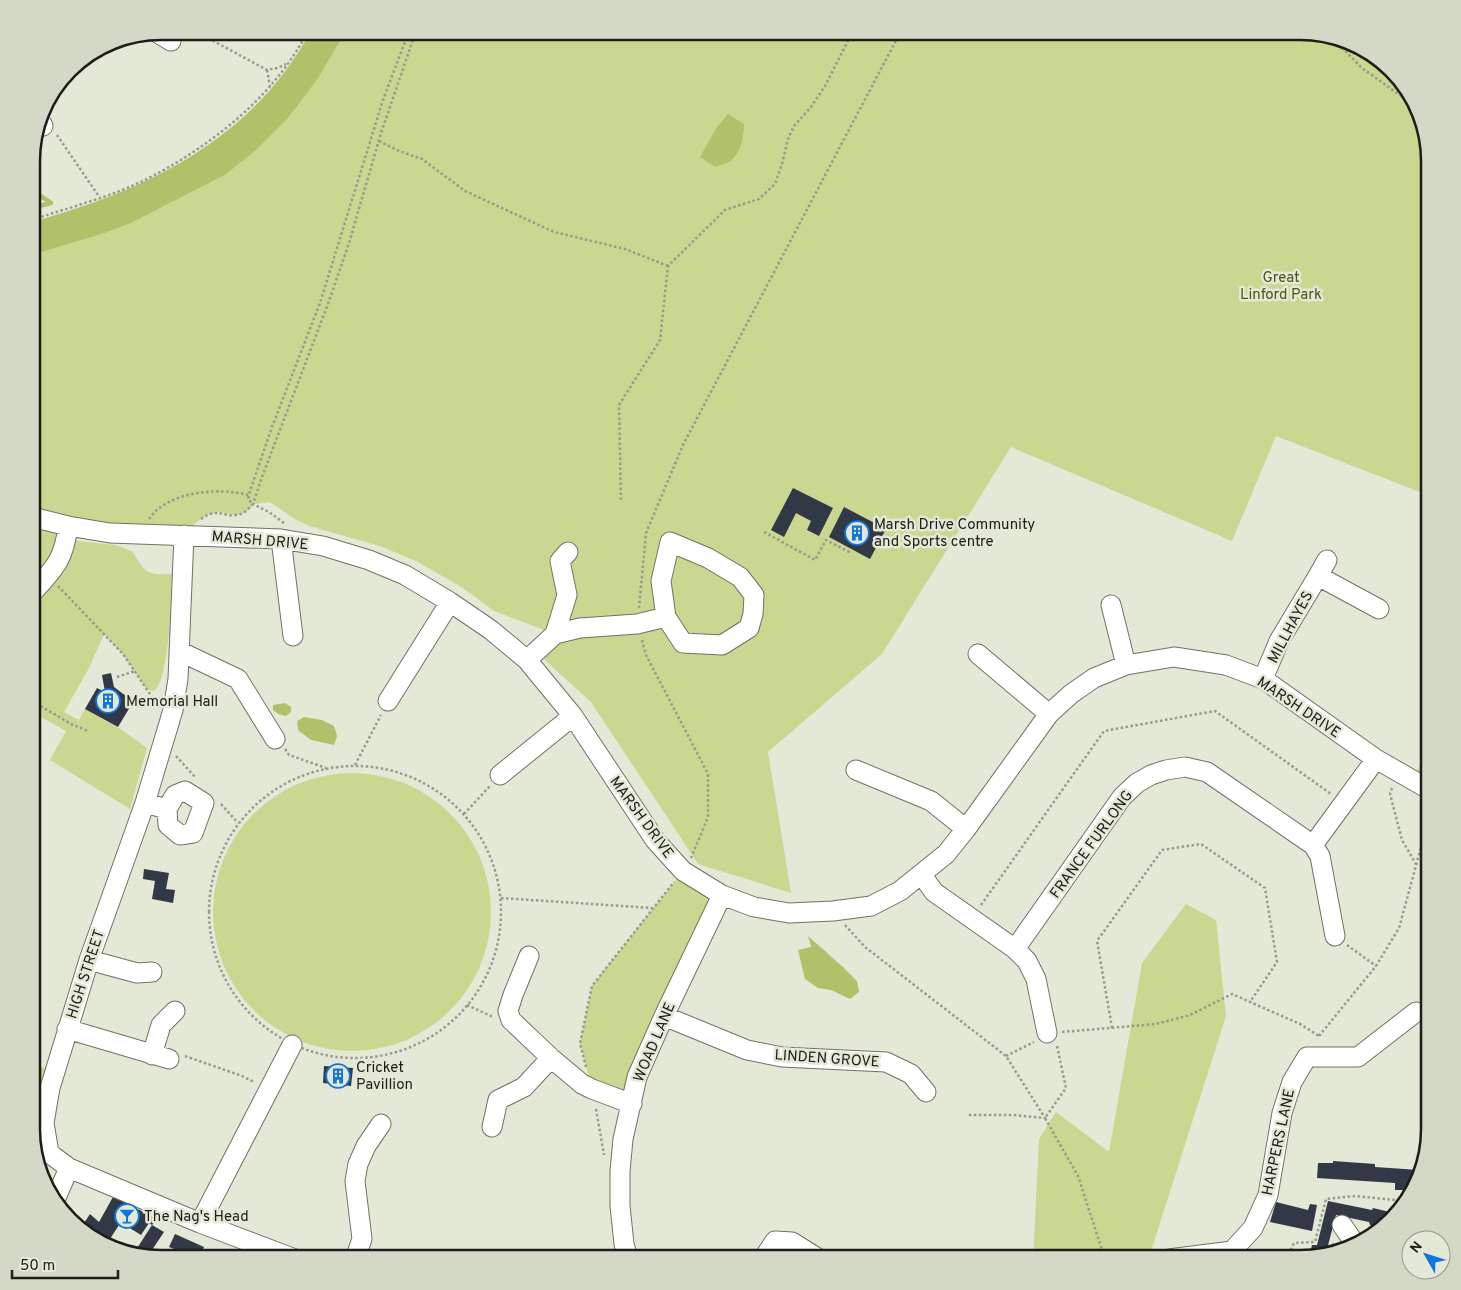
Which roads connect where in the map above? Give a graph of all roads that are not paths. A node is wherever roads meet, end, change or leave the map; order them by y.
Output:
1 (40, 519) edge
2 (68, 526) junction
3 (184, 535) junction
4 (287, 540) junction
5 (568, 552) dead end
6 (40, 584) edge
7 (450, 602) junction
8 (1111, 605) dead end
9 (1379, 609) dead end
10 (666, 617) junction
11 (555, 634) junction
12 (294, 636) dead end
13 (179, 652) junction
14 (978, 654) dead end
15 (527, 660) junction
16 (1126, 665) junction
17 (1263, 679) junction
18 (388, 701) road end
19 (1049, 714) junction
20 (573, 716) junction
21 (275, 739) road end
22 (1376, 759) junction
23 (856, 770) dead end
24 (500, 775) road end
25 (1421, 785) edge
26 (145, 803) junction
27 (167, 809) dead end
28 (966, 829) junction
29 (1313, 845) junction
30 (922, 875) junction
31 (722, 895) junction
32 (1335, 936) road end
33 (1015, 949) junction
34 (529, 956) dead end
35 (89, 960) junction
36 (152, 972) dead end
37 (175, 1011) dead end
38 (1416, 1012) dead end
39 (664, 1016) junction
40 (67, 1029) junction
41 (1051, 1033) road end
42 (292, 1045) road end
43 (551, 1058) junction
44 (926, 1092) dead end
45 (632, 1104) junction
46 (381, 1124) dead end
47 (492, 1127) dead end
48 (69, 1168) junction
49 (59, 1194) edge
50 (200, 1223) junction
51 (1342, 1225) dead end
52 (1351, 1238) edge
53 (271, 1250) edge
54 (358, 1250) edge
55 (626, 1250) edge
56 (769, 1250) edge
57 (805, 1250) edge
58 (1233, 1250) edge

1 - 2 street, MARSH DRIVE
2 - 3 street, MARSH DRIVE
2 - 6 street
3 - 4 street, MARSH DRIVE
3 - 13 street, HIGH STREET
4 - 7 street, MARSH DRIVE
4 - 12 street
5 - 11 street
7 - 15 street, MARSH DRIVE
7 - 18 street
8 - 16 street
9 - 17 street, MILLHAYES
10 - 10 street
10 - 11 street
11 - 15 street
13 - 21 street
13 - 26 street, HIGH STREET
14 - 19 street
15 - 20 street, MARSH DRIVE
16 - 17 street, MARSH DRIVE
16 - 19 street, MARSH DRIVE
17 - 22 street, MARSH DRIVE
19 - 28 street, MARSH DRIVE
20 - 24 street
20 - 31 street, MARSH DRIVE
22 - 25 street, MARSH DRIVE
22 - 29 street
23 - 28 street
26 - 27 street
26 - 35 street, HIGH STREET
28 - 30 street, MARSH DRIVE
29 - 32 street
29 - 33 street, FRANCE FURLONG
30 - 31 street, MARSH DRIVE
30 - 33 street
31 - 39 street, WOAD LANE
33 - 41 street
34 - 43 street
35 - 36 street
35 - 40 street, HIGH STREET
37 - 40 street
38 - 58 street, HARPERS LANE
39 - 44 street, LINDEN GROVE
39 - 45 street, WOAD LANE
40 - 48 street, HIGH STREET
42 - 50 street
43 - 45 street
43 - 47 street
45 - 55 street, WOAD LANE
46 - 54 street
48 - 49 street
48 - 50 street, HIGH STREET
50 - 53 street, HIGH STREET
51 - 52 street
56 - 57 street

